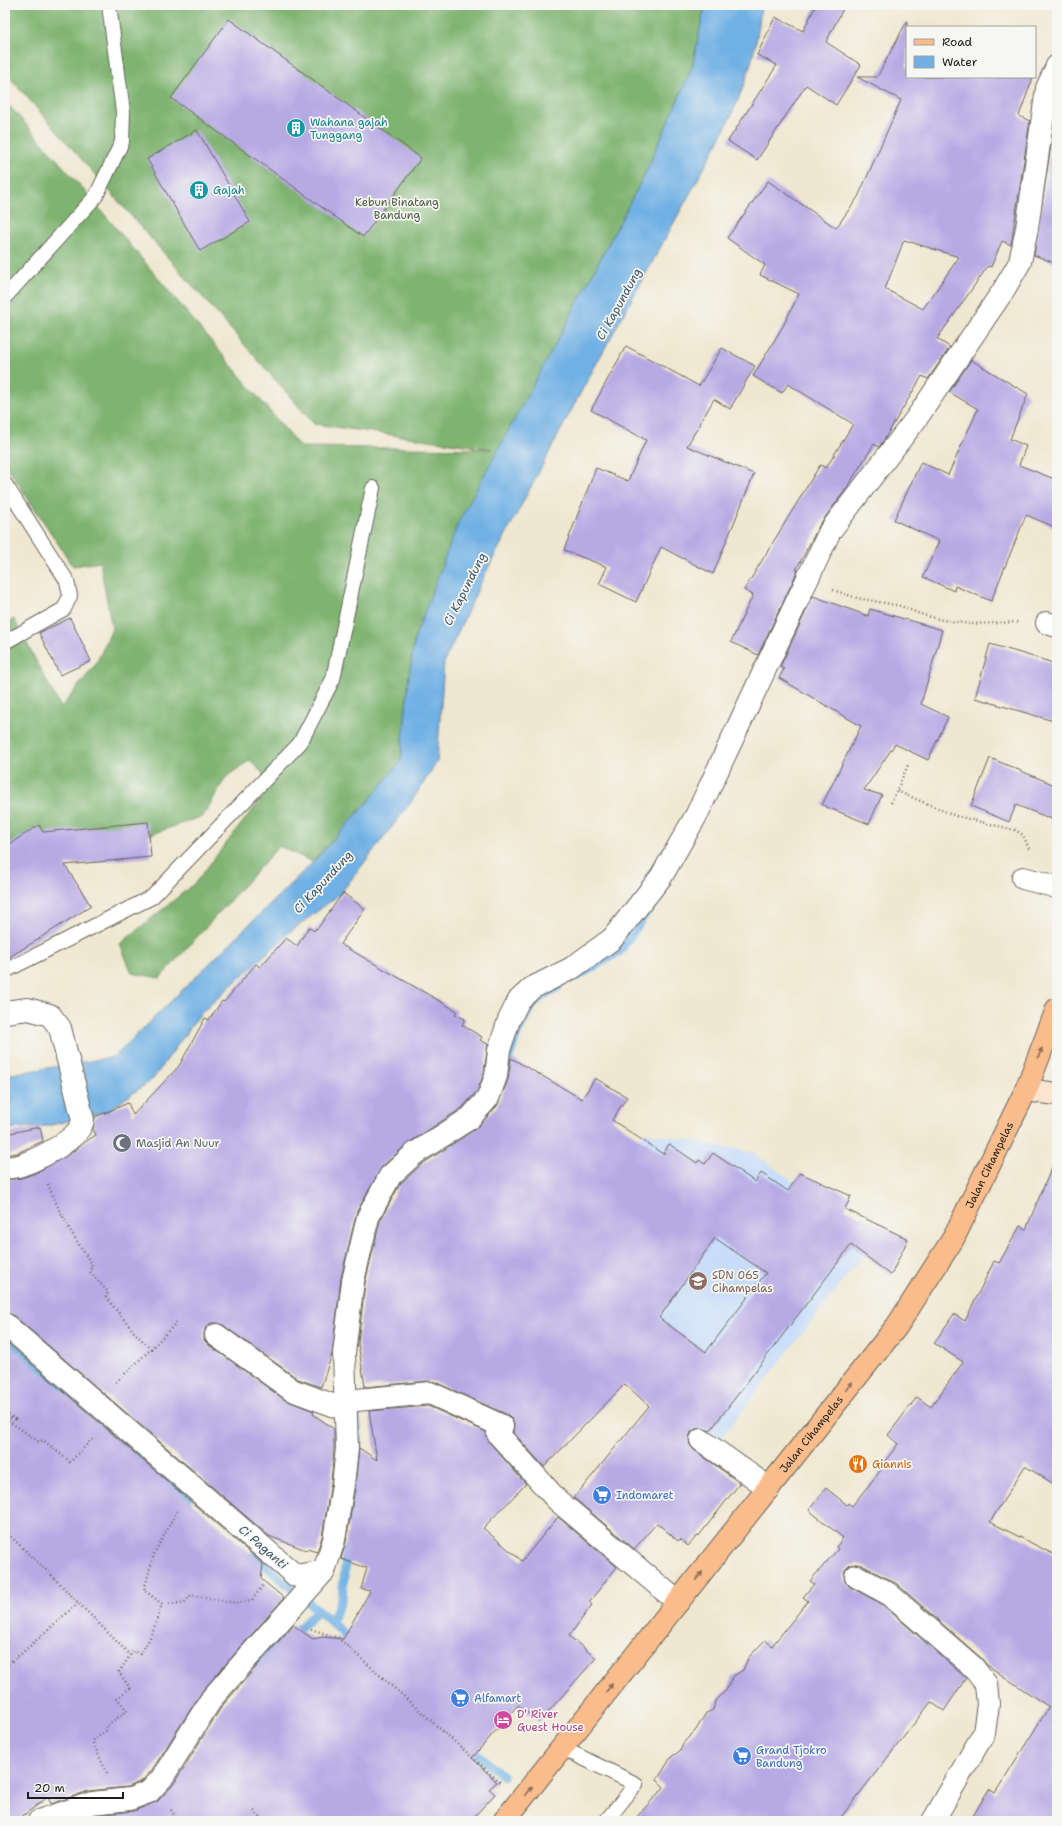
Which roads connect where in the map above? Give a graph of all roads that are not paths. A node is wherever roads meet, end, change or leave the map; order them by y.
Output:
1 (109, 5) edge
2 (1057, 66) edge
3 (5, 297) edge
4 (5, 484) edge
5 (373, 488) dead end
6 (5, 642) edge
7 (1023, 878) dead end
8 (1057, 887) edge
9 (5, 971) edge
10 (1057, 1010) edge
11 (5, 1012) edge
12 (1026, 1090) junction
13 (1057, 1094) edge
14 (5, 1168) edge
15 (5, 1324) edge
16 (216, 1336) dead end
17 (351, 1404) junction
18 (701, 1440) dead end
19 (769, 1488) junction
20 (324, 1571) junction
21 (856, 1576) dead end
22 (678, 1602) junction
23 (562, 1748) junction
24 (39, 1821) edge
25 (504, 1821) edge
26 (606, 1821) edge
27 (933, 1821) edge

1 - 3 lane
2 - 17 street
4 - 6 lane
5 - 9 lane
7 - 8 street
12 -> 10 main road, Jalan Cihampelas
11 - 14 street
12 - 13 main road
19 -> 12 main road, Jalan Cihampelas
15 - 20 street
16 - 17 street
17 - 20 street
17 - 22 street
18 - 19 street
22 -> 19 main road, Jalan Cihampelas
20 - 24 street
21 - 27 street
23 -> 22 main road, Jalan Cihampelas
25 -> 23 main road, Jalan Cihampelas
23 - 26 lane

